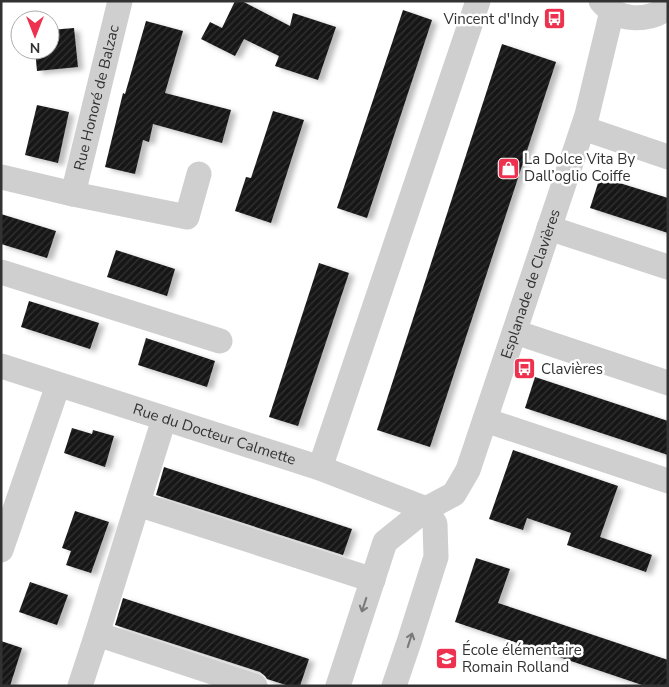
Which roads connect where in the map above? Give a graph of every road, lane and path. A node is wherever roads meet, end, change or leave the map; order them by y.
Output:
1 (120, 1) edge
2 (478, 1) edge
3 (607, 6) edge
4 (668, 8) edge
5 (583, 128) junction
6 (668, 157) edge
7 (199, 174) dead end
8 (1, 177) edge
9 (73, 194) junction
10 (549, 228) junction
11 (668, 267) edge
12 (1, 272) edge
13 (515, 332) junction
14 (220, 341) dead end
15 (1, 366) edge
16 (668, 383) edge
17 (58, 385) junction
18 (164, 418) junction
19 (486, 420) junction
20 (320, 468) junction
21 (668, 481) edge
22 (138, 504) junction
23 (426, 509) junction
24 (1, 550) edge
25 (373, 580) junction
26 (97, 634) junction
27 (80, 686) edge
28 (255, 686) edge
29 (338, 686) edge
30 (394, 686) edge

1 - 9 street, Rue Honoré de Balzac
2 - 20 street
3 - 4 street
3 - 5 street, Esplanade de Clavières
5 - 6 street
5 - 10 street, Esplanade de Clavières
7 - 9 street
8 - 9 street
10 - 11 street
10 - 13 street, Esplanade de Clavières
12 - 14 street
13 - 16 street
13 - 19 street, Esplanade de Clavières
15 - 17 street, Rue du Docteur Calmette
17 - 18 street, Rue du Docteur Calmette
17 - 24 street
18 - 20 street, Rue du Docteur Calmette
18 - 22 street
19 - 21 street
19 - 23 street, Esplanade de Clavières
20 - 23 street, Rue du Docteur Calmette
22 - 25 street
22 - 26 street
23 - 25 street, Esplanade de Clavières
30 -> 23 street
25 -> 29 street, Esplanade de Clavières
26 - 27 street
26 - 28 street

